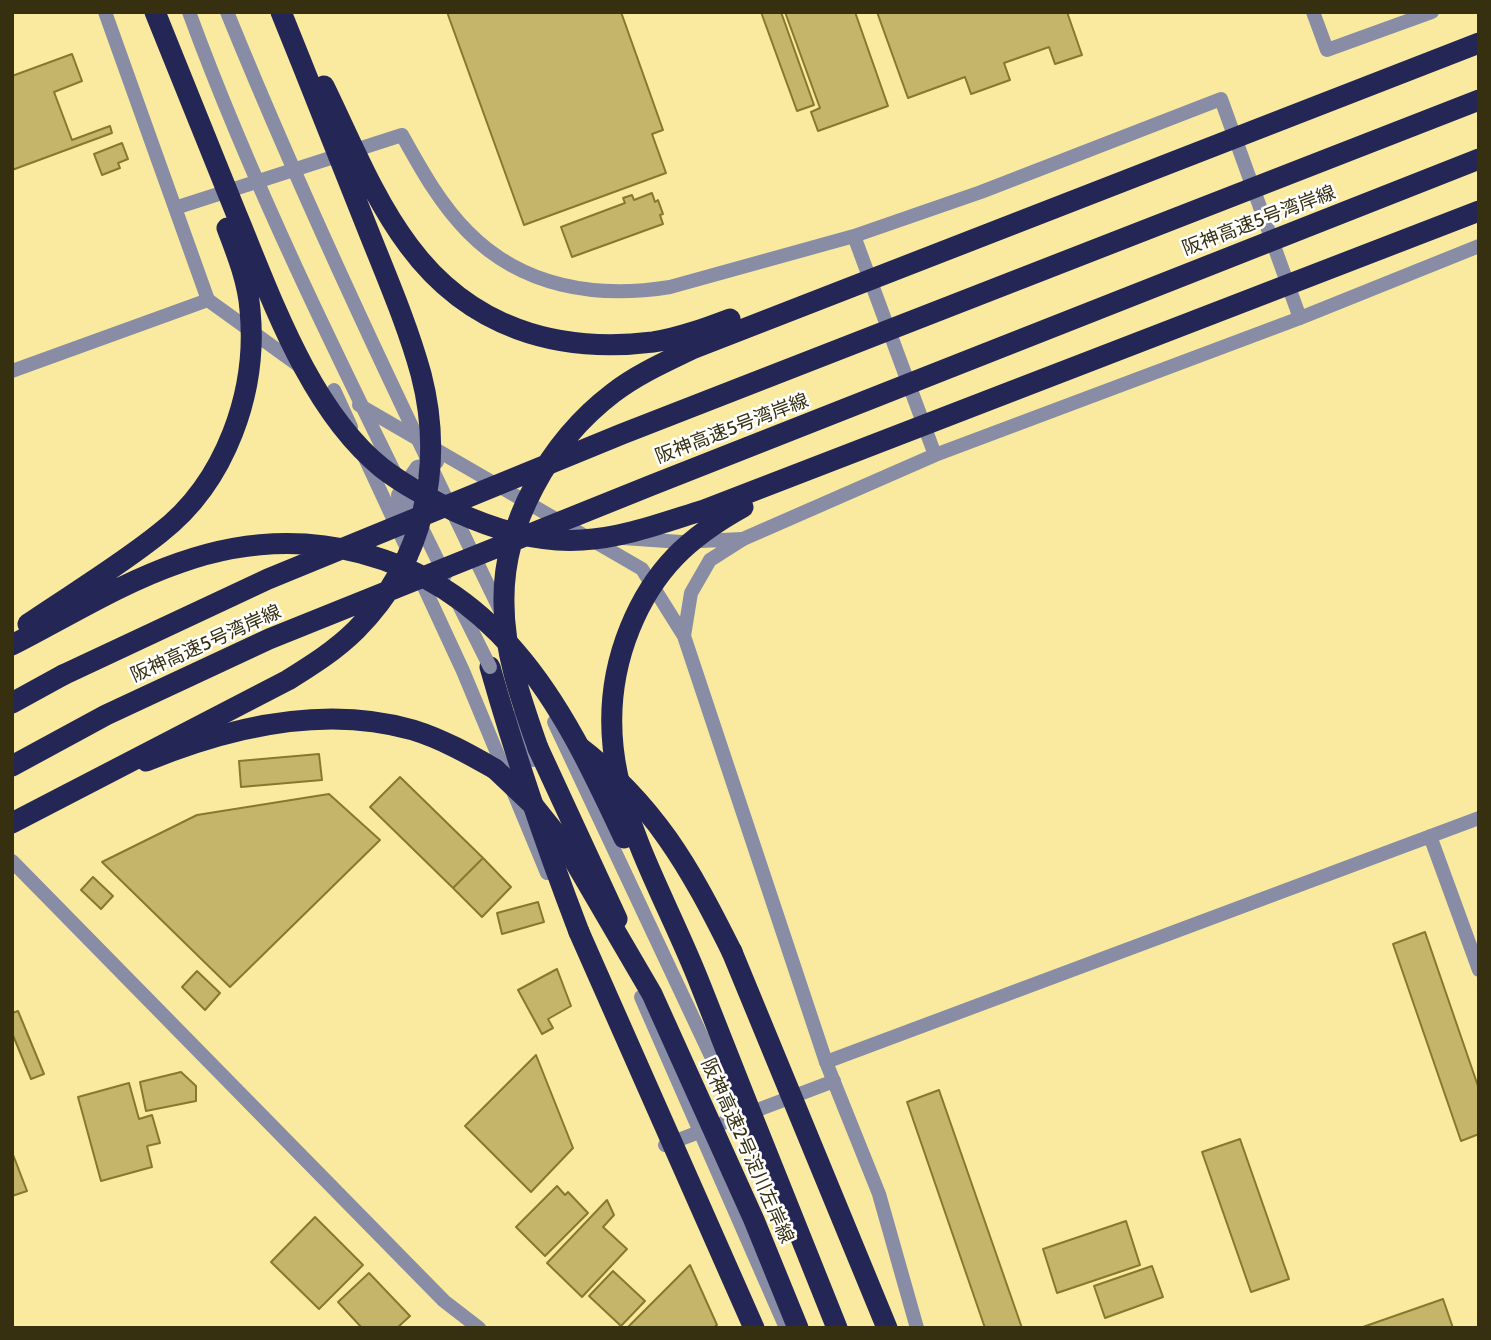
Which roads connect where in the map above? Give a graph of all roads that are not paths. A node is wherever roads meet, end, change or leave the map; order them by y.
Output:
1 (105, 12) edge
2 (154, 12) edge
3 (189, 12) edge
4 (227, 12) edge
5 (281, 12) edge
6 (287, 12) edge
7 (1313, 12) edge
8 (1432, 12) edge
9 (1479, 43) edge
10 (1479, 100) edge
11 (1479, 159) edge
12 (175, 208) junction
13 (1479, 211) edge
14 (854, 236) junction
15 (1479, 246) edge
16 (945, 251) junction
17 (208, 300) junction
18 (1300, 318) junction
19 (12, 371) edge
20 (334, 390) junction
21 (877, 443) junction
22 (935, 455) junction
23 (452, 458) junction
24 (575, 530) junction
25 (403, 539) junction
26 (743, 539) junction
27 (12, 635) edge
28 (684, 636) junction
29 (12, 645) edge
30 (490, 667) junction
31 (12, 703) edge
32 (559, 731) junction
33 (12, 765) edge
34 (66, 794) junction
35 (1479, 818) edge
36 (12, 823) edge
37 (1430, 836) junction
38 (12, 861) edge
39 (1479, 970) edge
40 (652, 994) junction
41 (723, 1045) junction
42 (826, 1062) junction
43 (834, 1081) junction
44 (664, 1145) junction
45 (479, 1328) edge
46 (751, 1328) edge
47 (786, 1328) edge
48 (797, 1328) edge
49 (839, 1328) edge
50 (887, 1328) edge
51 (917, 1328) edge

1 - 12 street
2 - 21 highway, bridge
2 - 27 highway, bridge
3 - 30 street, bridge
4 - 32 street, bridge
5 - 34 highway, bridge
6 - 16 highway, bridge
7 - 8 street
9 - 16 highway, bridge
10 - 31 highway, 阪神高速5号湾岸線, bridge
11 - 33 highway, 阪神高速5号湾岸線, bridge
12 - 14 street
12 - 17 street
13 - 21 highway, bridge
14 - 18 street
14 - 22 street
15 - 18 street
16 - 40 highway, bridge
17 - 19 street
17 - 20 street
18 - 22 street
20 - 23 street
20 - 25 street
21 - 41 highway, bridge
22 - 26 street
23 - 24 street
23 - 25 street
24 - 26 street
24 - 28 street
25 - 44 street
26 - 28 street
28 - 42 street
29 - 41 highway, bridge
30 - 46 highway, bridge
30 - 47 street, bridge
32 - 49 street, bridge
32 - 50 highway, bridge
34 - 36 highway, bridge
34 - 40 highway, bridge
35 - 37 street
37 - 39 street
37 - 42 street
38 - 45 street
40 - 48 highway, 阪神高速2号淀川左岸線, bridge
41 - 49 highway, 阪神高速2号淀川左岸線, bridge
42 - 43 street
43 - 44 street
43 - 51 street
44 - 46 street

